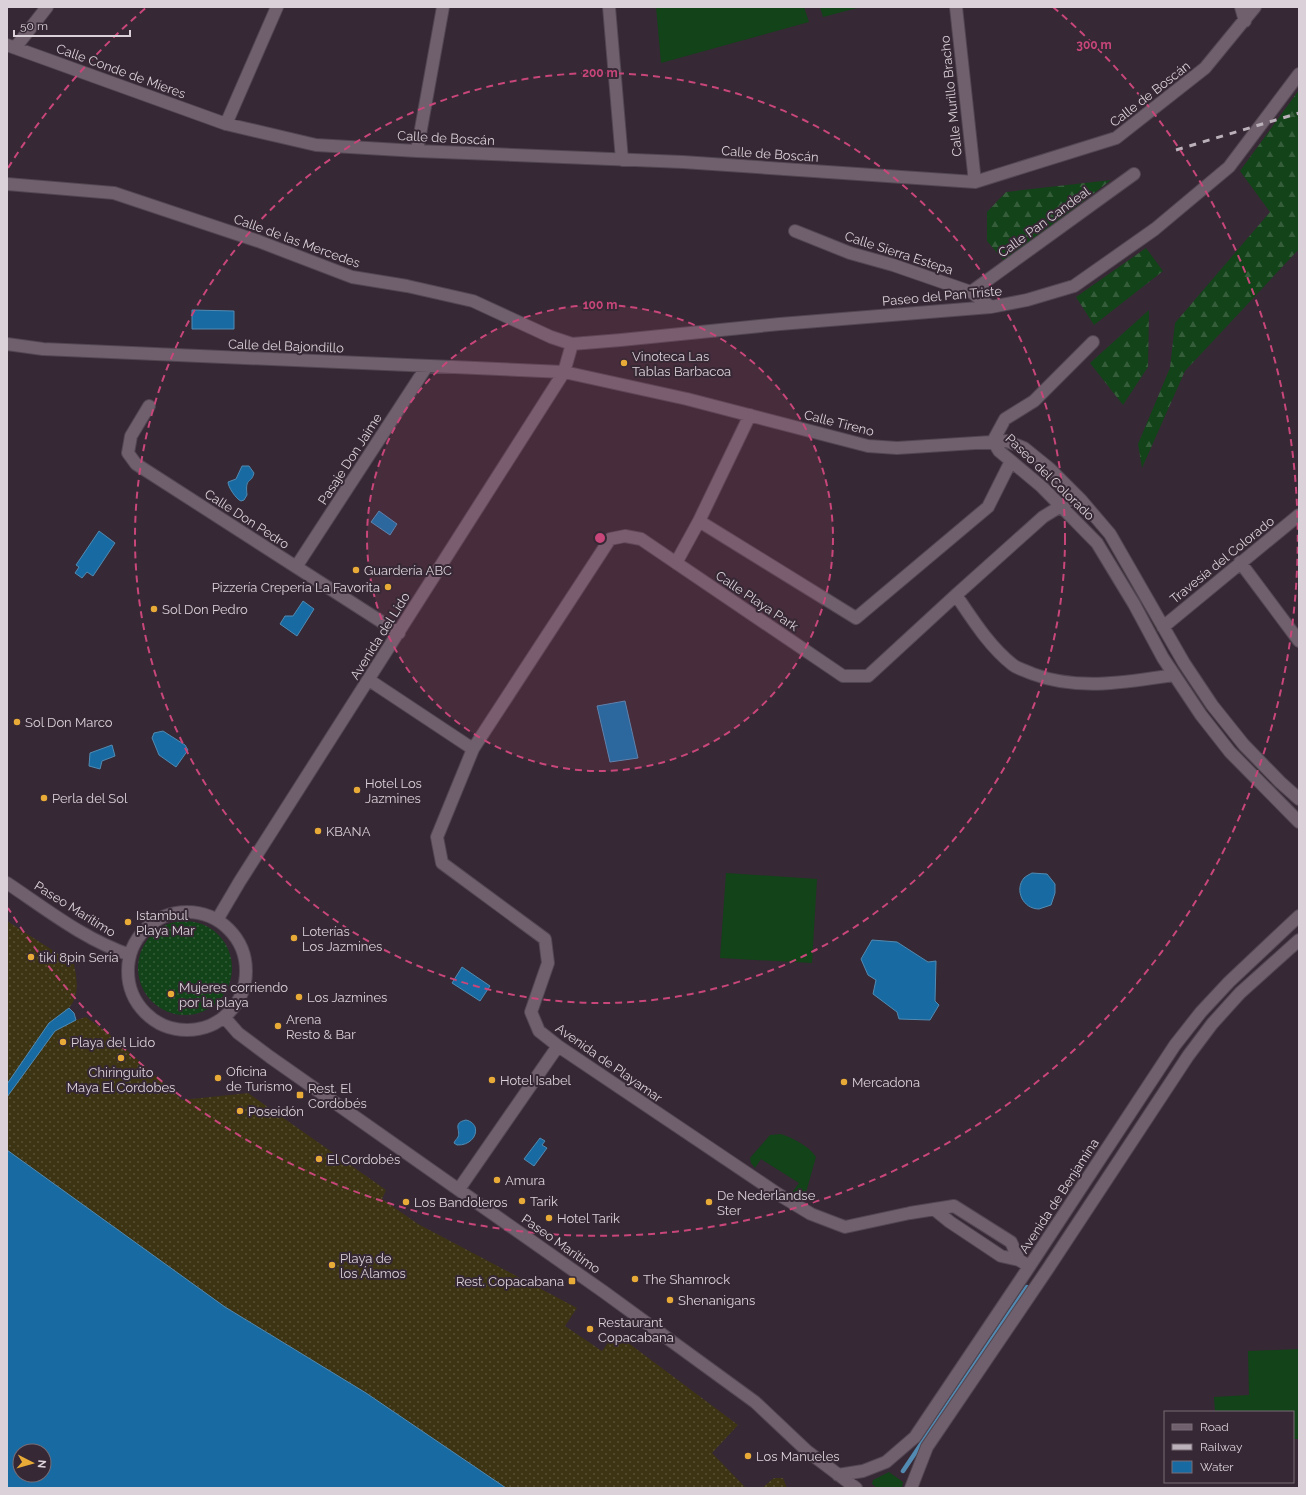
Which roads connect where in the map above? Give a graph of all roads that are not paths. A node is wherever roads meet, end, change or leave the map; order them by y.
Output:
1 (47, 7) edge
2 (277, 7) edge
3 (443, 7) edge
4 (609, 7) edge
5 (956, 7) edge
6 (1241, 7) edge
7 (1255, 7) edge
8 (1244, 21) junction
9 (11, 46) edge
10 (1299, 74) edge
11 (226, 124) junction
12 (417, 151) junction
13 (622, 160) junction
14 (1134, 174) dead end
15 (975, 182) junction
16 (7, 184) edge
17 (795, 231) dead end
18 (971, 292) junction
19 (991, 307) junction
20 (1093, 342) dead end
21 (7, 344) edge
22 (572, 344) junction
23 (427, 366) junction
24 (564, 372) junction
25 (149, 406) dead end
26 (750, 415) junction
27 (993, 441) junction
28 (1011, 461) junction
29 (1076, 495) junction
30 (1061, 506) junction
31 (1299, 515) edge
32 (699, 521) junction
33 (1240, 562) junction
34 (676, 563) junction
35 (296, 567) junction
36 (956, 595) junction
37 (1163, 627) junction
38 (399, 633) junction
39 (1299, 641) edge
40 (1174, 675) junction
41 (369, 680) junction
42 (474, 749) junction
43 (1299, 799) edge
44 (1299, 822) edge
45 (7, 883) edge
46 (1299, 916) edge
47 (217, 920) junction
48 (1299, 940) edge
49 (130, 954) junction
50 (224, 1017) junction
51 (558, 1046) junction
52 (459, 1189) junction
53 (934, 1209) junction
54 (1019, 1260) junction
55 (1029, 1267) junction
56 (838, 1475) junction
57 (856, 1488) edge
58 (911, 1488) edge

1 - 9 street
2 - 11 street
3 - 12 street
4 - 13 street
5 - 15 street, Calle Murillo Bracho
6 - 8 street
7 - 8 street, Calle de Boscán
8 - 15 street, Calle de Boscán
9 - 11 street, Calle Conde de Mieres
10 - 19 street, Paseo del Pan Triste
11 - 12 street, Calle de Boscán
12 - 13 street, Calle de Boscán
13 - 15 street, Calle de Boscán
14 - 18 street, Calle Pan Candeal
16 - 22 street, Calle de las Mercedes
17 - 18 street, Calle Sierra Estepa
18 - 19 street, Calle Sierra Estepa
19 - 22 street, Paseo del Pan Triste
20 - 27 street
21 - 23 street, Calle del Bajondillo
22 - 24 street, Avenida del Lido
23 - 24 street, Calle del Bajondillo
23 - 35 street, Pasaje Don Jaime
24 - 26 street, Calle Tireno
24 - 38 street, Avenida del Lido
25 - 35 street, Calle Don Pedro
26 - 27 street, Calle Tireno
26 - 32 street
27 - 28 street, Paseo del Colorado
27 - 29 street, Paseo del Colorado
28 - 30 street, Paseo del Colorado
28 - 32 street
29 - 30 street, Calle Playa Park
29 - 37 street, Paseo del Colorado
30 - 36 street, Calle Playa Park
30 - 40 street, Paseo del Colorado
31 - 33 street, Travesía del Colorado
32 - 34 street
33 - 37 street, Travesía del Colorado
33 - 39 street
34 - 36 street, Calle Playa Park
34 - 42 street, Calle Playa Park
35 - 38 street, Calle Don Pedro
36 - 40 street
37 - 43 street, Paseo del Colorado
38 - 41 street, Avenida del Lido
40 - 44 street, Paseo del Colorado
41 - 42 street
41 - 47 street, Avenida del Lido
42 - 51 street, Avenida de Playamar
45 - 49 street, Paseo Marítimo
46 - 55 street, Avenida de Benjamina
47 - 49 street
47 - 50 street
48 - 58 street
49 - 50 street
50 - 52 street, Paseo Marítimo
51 - 52 street
51 - 53 street, Avenida de Playamar
52 - 56 street, Paseo Marítimo
53 - 54 street, Avenida de Playamar
53 - 54 street, Avenida de Playamar
54 - 55 street, Avenida de Playamar
55 - 56 street, Avenida de Benjamina
56 - 57 street, Paseo Marítimo

